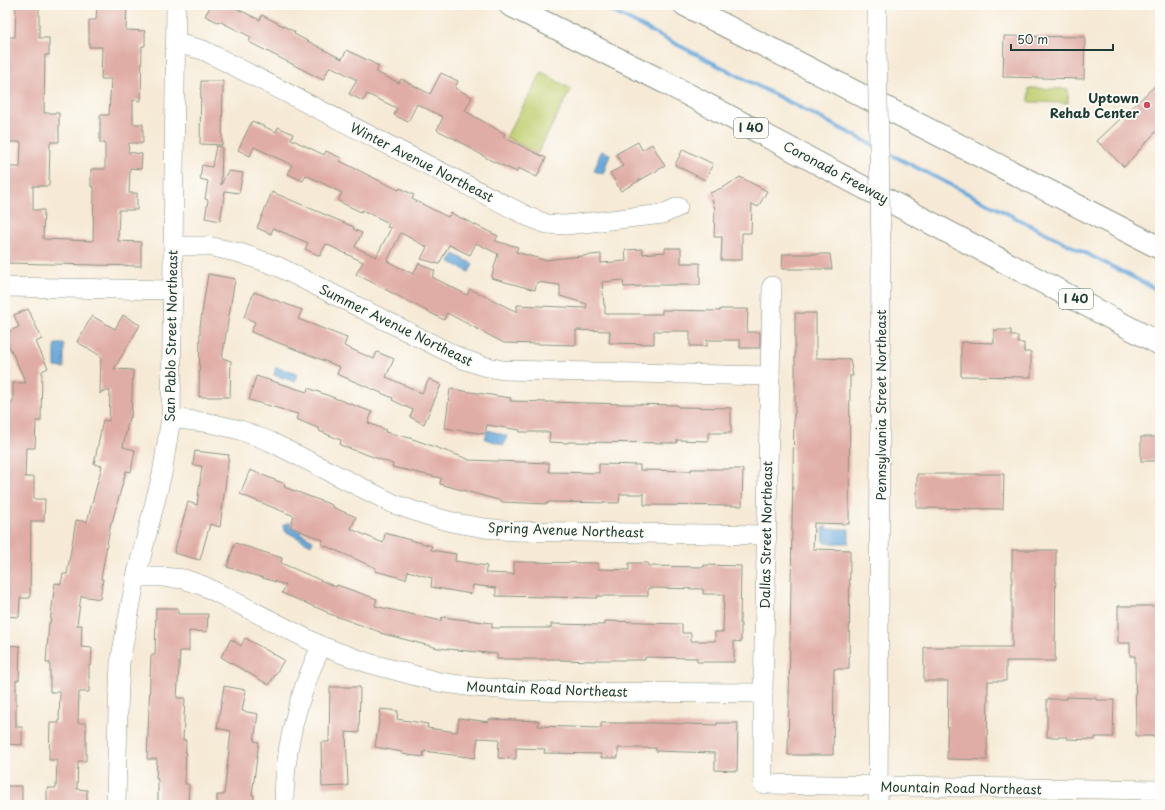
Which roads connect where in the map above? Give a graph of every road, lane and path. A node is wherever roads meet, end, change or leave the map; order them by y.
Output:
1 (176, 5) edge
2 (510, 5) edge
3 (685, 5) edge
4 (877, 5) edge
5 (176, 43) junction
6 (678, 207) dead end
7 (173, 246) junction
8 (1160, 248) edge
9 (772, 286) dead end
10 (5, 288) edge
11 (172, 290) junction
12 (1160, 344) edge
13 (770, 376) junction
14 (171, 418) junction
15 (766, 535) junction
16 (136, 577) junction
17 (321, 646) junction
18 (763, 693) junction
19 (763, 784) joint
20 (878, 786) junction
21 (1160, 790) edge
22 (116, 805) edge
23 (284, 805) edge
24 (878, 805) edge

1 - 5 street, San Pablo Street Northeast
2 - 12 highway, Coronado Freeway / I 40
3 - 8 highway
4 - 20 street, Pennsylvania Street Northeast, bridge
5 - 6 street, Winter Avenue Northeast
5 - 7 street, San Pablo Street Northeast
7 - 11 street, San Pablo Street Northeast
7 - 13 street, Summer Avenue Northeast
9 - 13 street, Dallas Street Northeast
10 - 11 street
11 - 14 street, San Pablo Street Northeast
13 - 15 street, Dallas Street Northeast
14 - 15 street, Spring Avenue Northeast
14 - 16 street, San Pablo Street Northeast
15 - 18 street, Dallas Street Northeast
16 - 17 street, Mountain Road Northeast
16 - 22 street, San Pablo Street Northeast
17 - 18 street, Mountain Road Northeast
17 - 23 street
18 - 19 street, Dallas Street Northeast
19 - 20 street, Mountain Road Northeast
20 - 21 street, Mountain Road Northeast
20 - 24 street, Pennsylvania Street Northeast

